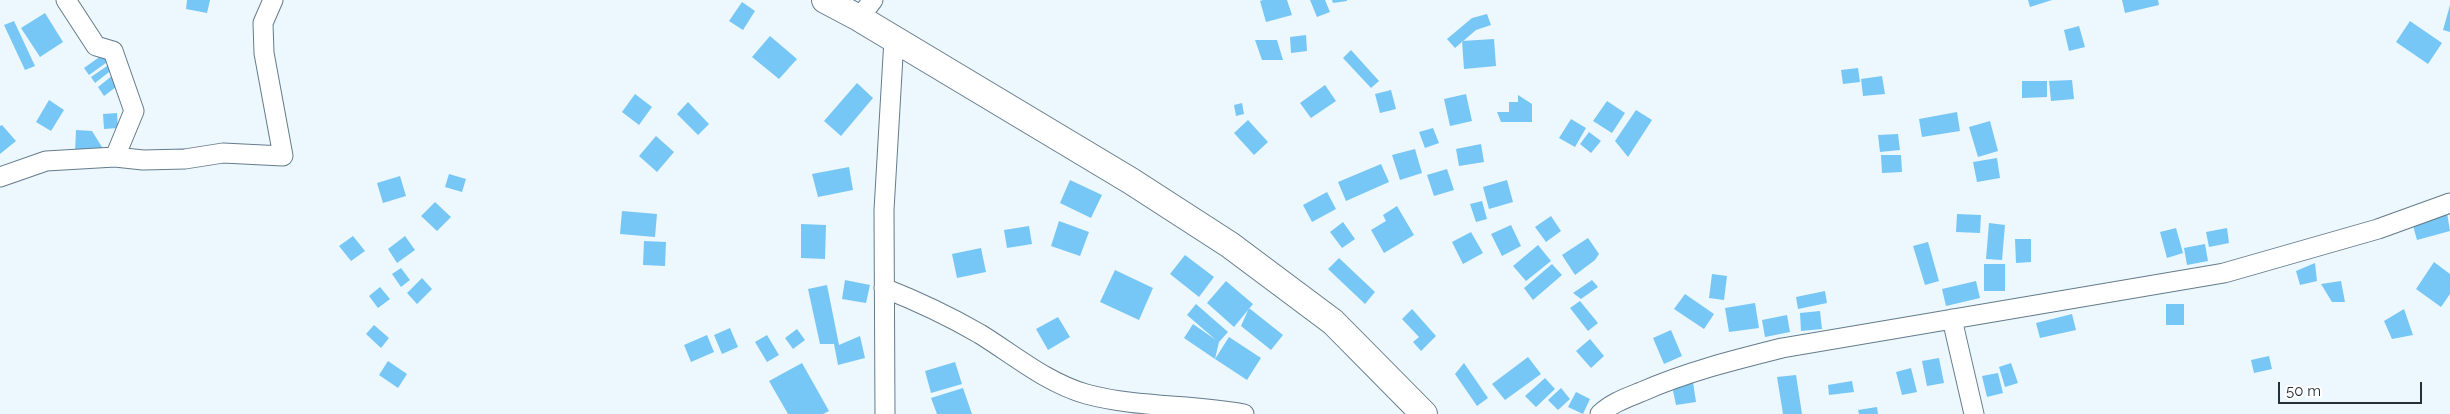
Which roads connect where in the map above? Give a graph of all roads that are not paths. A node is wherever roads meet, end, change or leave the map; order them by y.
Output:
1 (66, 0) edge
2 (273, 0) edge
3 (825, 0) edge
4 (866, 9) edge
5 (894, 39) junction
6 (115, 157) junction
7 (0, 177) edge
8 (2450, 203) edge
9 (884, 288) junction
10 (1952, 319) junction
11 (1422, 413) edge
12 (886, 414) edge
13 (1244, 414) edge
14 (1600, 414) edge
15 (1974, 414) edge

1 - 6 street
2 - 6 street
3 - 4 main road
4 - 5 main road
5 - 9 street
5 - 11 main road
6 - 7 street
8 - 10 street
9 - 12 street
9 - 13 street
10 - 14 street
10 - 15 street

